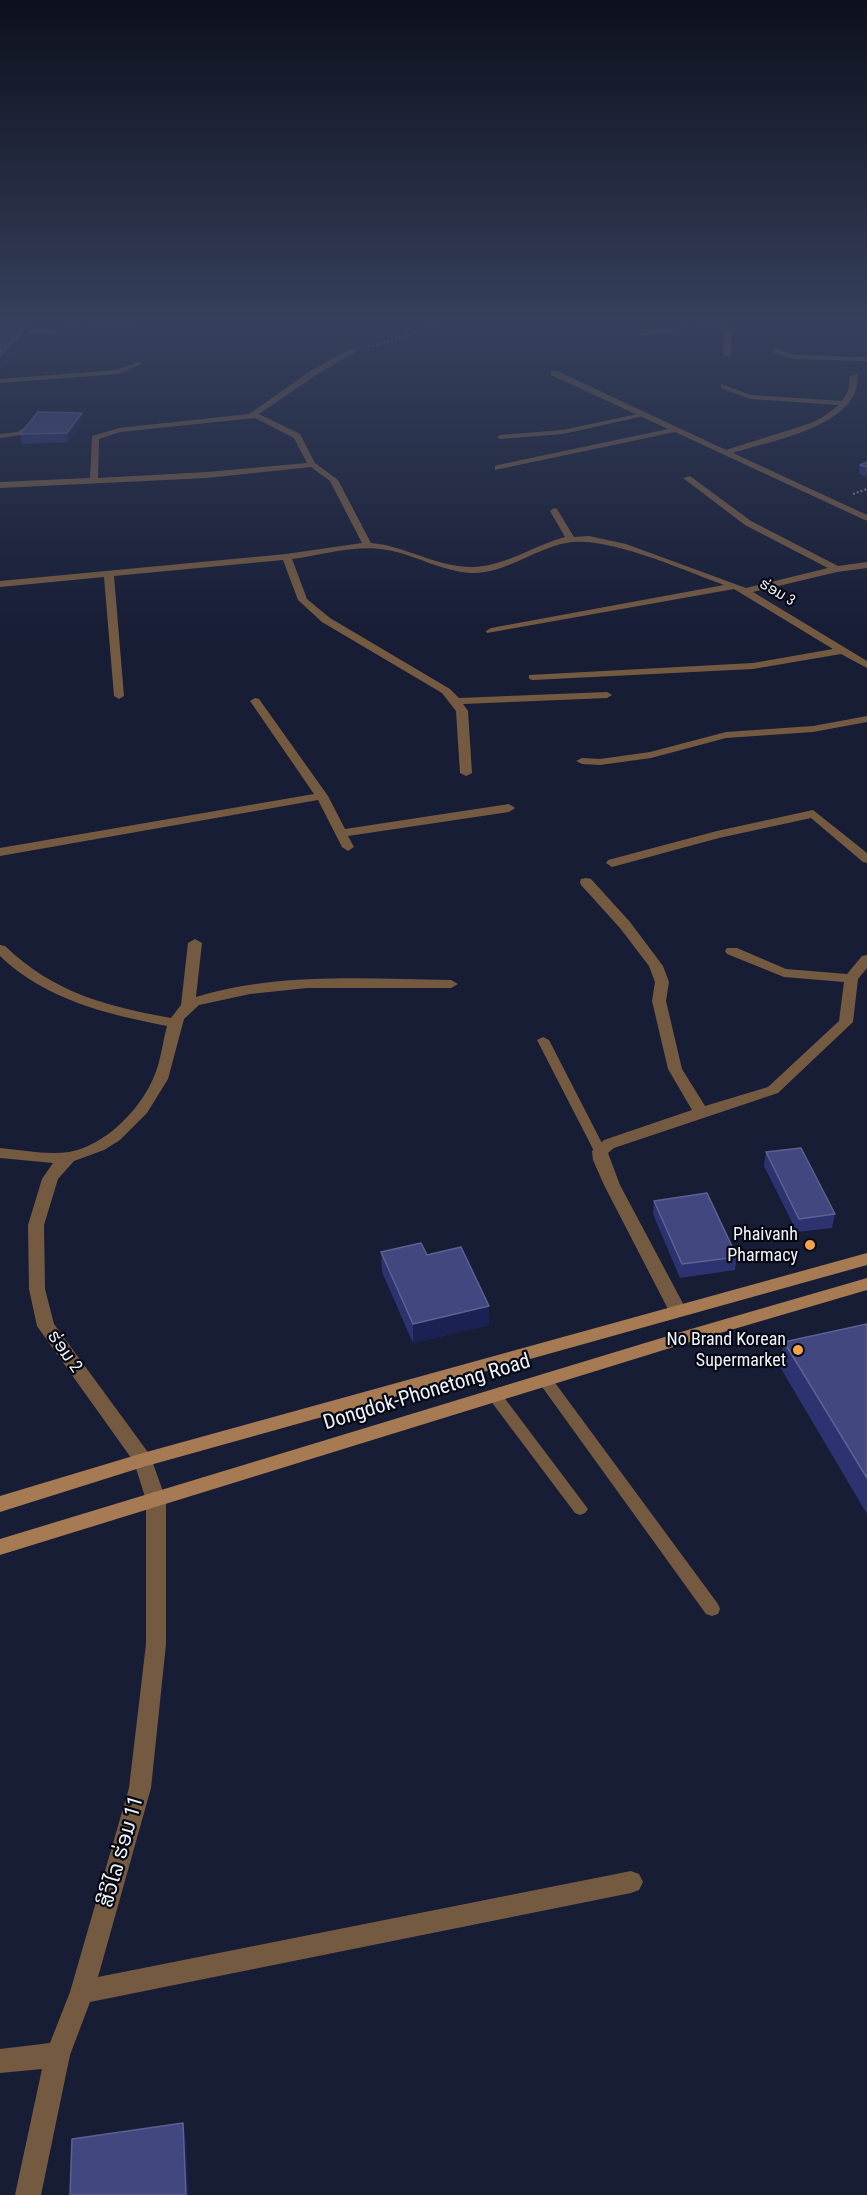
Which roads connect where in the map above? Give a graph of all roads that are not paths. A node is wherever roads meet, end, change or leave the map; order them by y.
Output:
1 (30, 427) edge
2 (144, 427) edge
3 (279, 427) edge
4 (584, 427) edge
5 (669, 427) edge
6 (805, 427) edge
7 (674, 430) junction
8 (0, 436) edge
9 (500, 437) dead end
10 (724, 453) junction
11 (312, 464) junction
12 (498, 468) dead end
13 (687, 478) dead end
14 (94, 481) junction
15 (0, 485) edge
16 (554, 511) dead end
17 (867, 518) edge
18 (571, 539) junction
19 (369, 545) junction
20 (286, 557) junction
21 (867, 565) edge
22 (837, 569) junction
23 (109, 574) junction
24 (0, 584) edge
25 (736, 586) junction
26 (746, 591) junction
27 (491, 631) dead end
28 (843, 650) junction
29 (867, 665) edge
30 (533, 677) dead end
31 (607, 695) dead end
32 (119, 696) dead end
33 (255, 701) dead end
34 (456, 701) junction
35 (867, 719) edge
36 (582, 761) dead end
37 (466, 773) dead end
38 (322, 796) junction
39 (509, 808) dead end
40 (343, 833) junction
41 (348, 847) dead end
42 (0, 852) edge
43 (867, 859) edge
44 (612, 863) dead end
45 (586, 882) dead end
46 (195, 943) dead end
47 (0, 949) edge
48 (732, 951) dead end
49 (867, 959) edge
50 (851, 978) junction
51 (452, 984) dead end
52 (188, 1006) junction
53 (174, 1023) junction
54 (543, 1040) dead end
55 (701, 1112) junction
56 (600, 1151) junction
57 (0, 1153) edge
58 (69, 1157) junction
59 (867, 1259) edge
60 (867, 1284) edge
61 (678, 1311) junction
62 (545, 1380) junction
63 (495, 1396) junction
64 (143, 1460) junction
65 (156, 1500) junction
66 (0, 1504) edge
67 (580, 1509) dead end
68 (0, 1547) edge
69 (712, 1609) dead end
70 (631, 1882) dead end
71 (82, 1992) junction
72 (58, 2055) junction
73 (0, 2061) edge
74 (28, 2195) edge

1 - 8 lane
2 - 14 street
3 - 11 street
4 - 9 lane
5 - 7 street
6 - 10 street
7 - 10 street
7 - 12 street
10 - 17 street
11 - 14 street
11 - 19 street
13 - 22 street
14 - 15 street
16 - 18 street
18 - 19 street
18 - 25 street
19 - 20 street
20 - 23 street
20 - 34 street
21 - 22 street, ຮ່ອມ 3
22 - 26 street, ຮ່ອມ 3
23 - 24 street
23 - 32 street
25 - 26 street
25 - 27 street
26 - 28 street, ຮ່ອມ 3
28 - 29 street, ຮ່ອມ 3
28 - 30 street
31 - 34 street
33 - 38 street
34 - 37 street
35 - 36 street
38 - 40 street
38 - 42 street
39 - 40 street
40 - 41 street
43 - 44 street
45 - 55 street
46 - 52 street
47 - 53 street
48 - 50 street
49 - 50 street
50 - 55 street
51 - 52 street
52 - 53 street
53 - 58 street
54 - 56 lane
55 - 56 street
56 - 61 street
57 - 58 street
58 - 64 street, ຮ່ອມ 2
59 - 61 main road, Dongdok-Phonetong Road
60 - 62 main road, Dongdok-Phonetong Road
61 - 64 main road, Dongdok-Phonetong Road
62 - 63 main road, Dongdok-Phonetong Road
62 - 69 lane
63 - 65 main road, Dongdok-Phonetong Road
63 - 67 lane
64 - 65 street, ຮ່ອມ 2
64 - 66 main road, Dongdok-Phonetong Road
65 - 68 main road, Dongdok-Phonetong Road
65 - 71 street, ສີວິໄລ ຮ່ອມ 11
70 - 71 street
71 - 72 street, ສີວິໄລ ຮ່ອມ 11
72 - 73 street
72 - 74 street, ສີວິໄລ ຮ່ອມ 11

